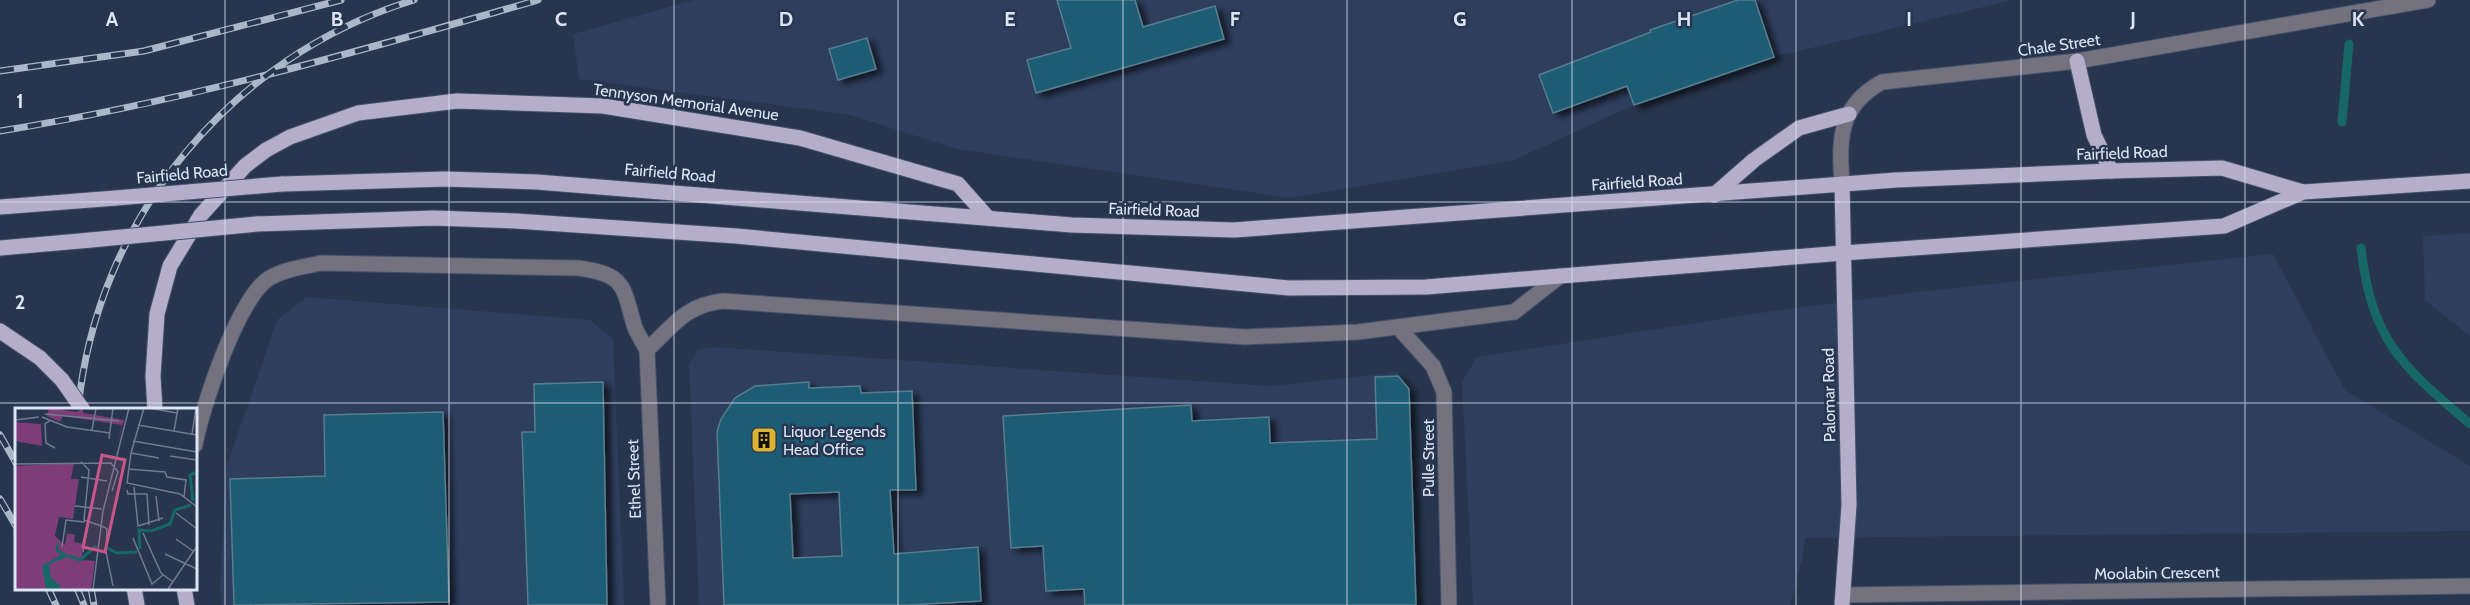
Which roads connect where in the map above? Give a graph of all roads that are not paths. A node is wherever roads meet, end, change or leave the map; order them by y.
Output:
1 (2428, 0) edge
2 (2077, 61) junction
3 (1849, 114) junction
4 (2111, 171) junction
5 (2470, 181) edge
6 (1842, 184) junction
7 (2303, 192) junction
8 (1714, 195) junction
9 (0, 207) edge
10 (988, 218) junction
11 (0, 248) edge
12 (1843, 253) junction
13 (1560, 276) junction
14 (1398, 327) junction
15 (0, 331) edge
16 (647, 350) junction
17 (82, 408) edge
18 (155, 408) edge
19 (196, 440) edge
20 (2470, 586) edge
21 (134, 590) edge
22 (184, 590) edge
23 (1843, 600) edge
24 (137, 605) edge
25 (187, 605) edge
26 (658, 605) edge
27 (1449, 605) edge

1 - 2 street, Chale Street
2 - 3 street, Chale Street
2 - 4 main road
3 - 6 street, Chale Street
3 - 8 main road
4 - 6 main road, Fairfield Road
4 - 7 main road, Fairfield Road
5 - 7 main road, Fairfield Road
6 - 8 main road, Fairfield Road
6 - 12 main road, Palomar Road
7 - 12 main road, Fairfield Road
8 - 10 main road, Fairfield Road
9 - 10 main road, Fairfield Road, bridge
10 - 18 main road, Tennyson Memorial Avenue
11 - 13 main road, Fairfield Road, bridge
12 - 13 main road, Fairfield Road
12 - 23 main road, Palomar Road
13 - 14 street
14 - 16 street
14 - 27 street, Pulle Street
15 - 17 main road, bridge
16 - 19 street
16 - 26 street, Ethel Street
20 - 23 street, Moolabin Crescent
21 - 24 main road
22 - 25 main road

